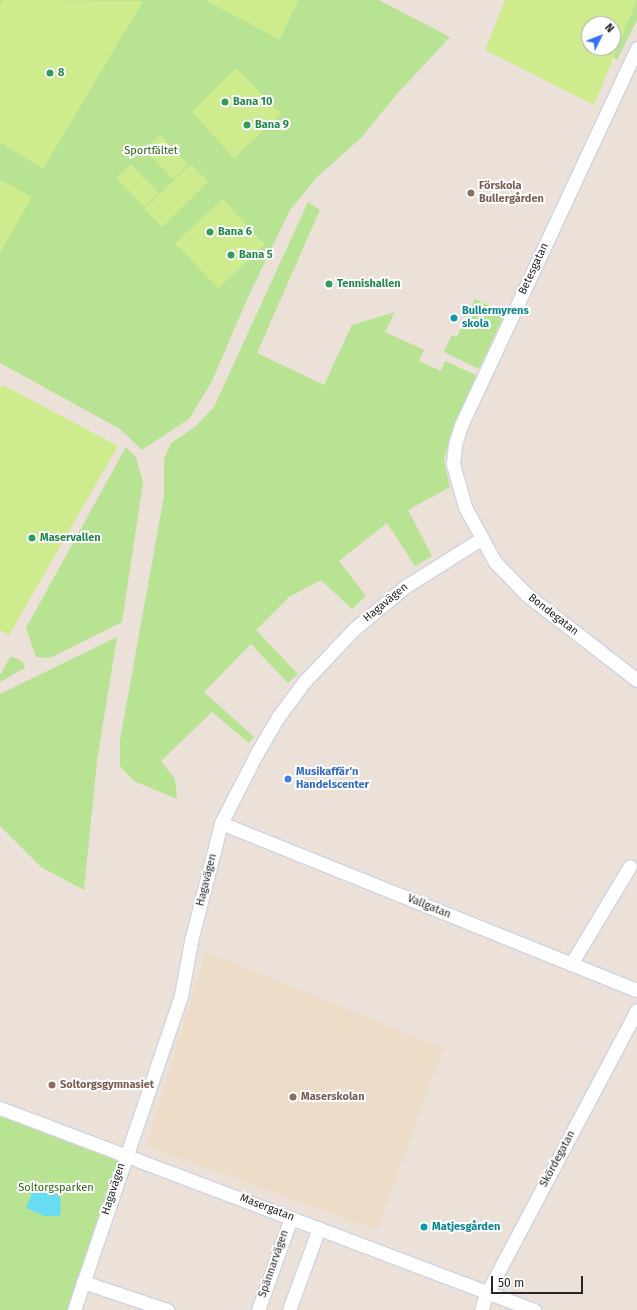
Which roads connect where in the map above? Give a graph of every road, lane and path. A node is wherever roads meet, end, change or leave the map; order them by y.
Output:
1 (637, 48) edge
2 (481, 539) junction
3 (637, 680) edge
4 (221, 824) junction
5 (630, 866) dead end
6 (571, 964) junction
7 (637, 990) edge
8 (637, 1010) edge
9 (1, 1111) edge
10 (126, 1154) junction
11 (291, 1218) junction
12 (319, 1228) junction
13 (83, 1282) junction
14 (487, 1293) junction
15 (74, 1310) edge
16 (167, 1310) edge
17 (258, 1310) edge
18 (289, 1310) edge
19 (481, 1310) edge
20 (534, 1310) edge

1 - 2 street, Betesgatan
2 - 3 street, Bondegatan
2 - 4 street, Hagavägen
4 - 6 street, Vallgatan
4 - 10 street, Hagavägen
5 - 6 street
6 - 7 street, Vallgatan
8 - 14 street, Skördegatan
9 - 10 street, Masergatan
10 - 11 street, Masergatan
10 - 13 street, Hagavägen
11 - 12 street, Masergatan
11 - 17 street, Spännarvägen
12 - 14 street, Masergatan
12 - 18 street
13 - 15 street, Hagavägen
13 - 16 street
14 - 19 street, Skördegatan
14 - 20 street, Masergatan

